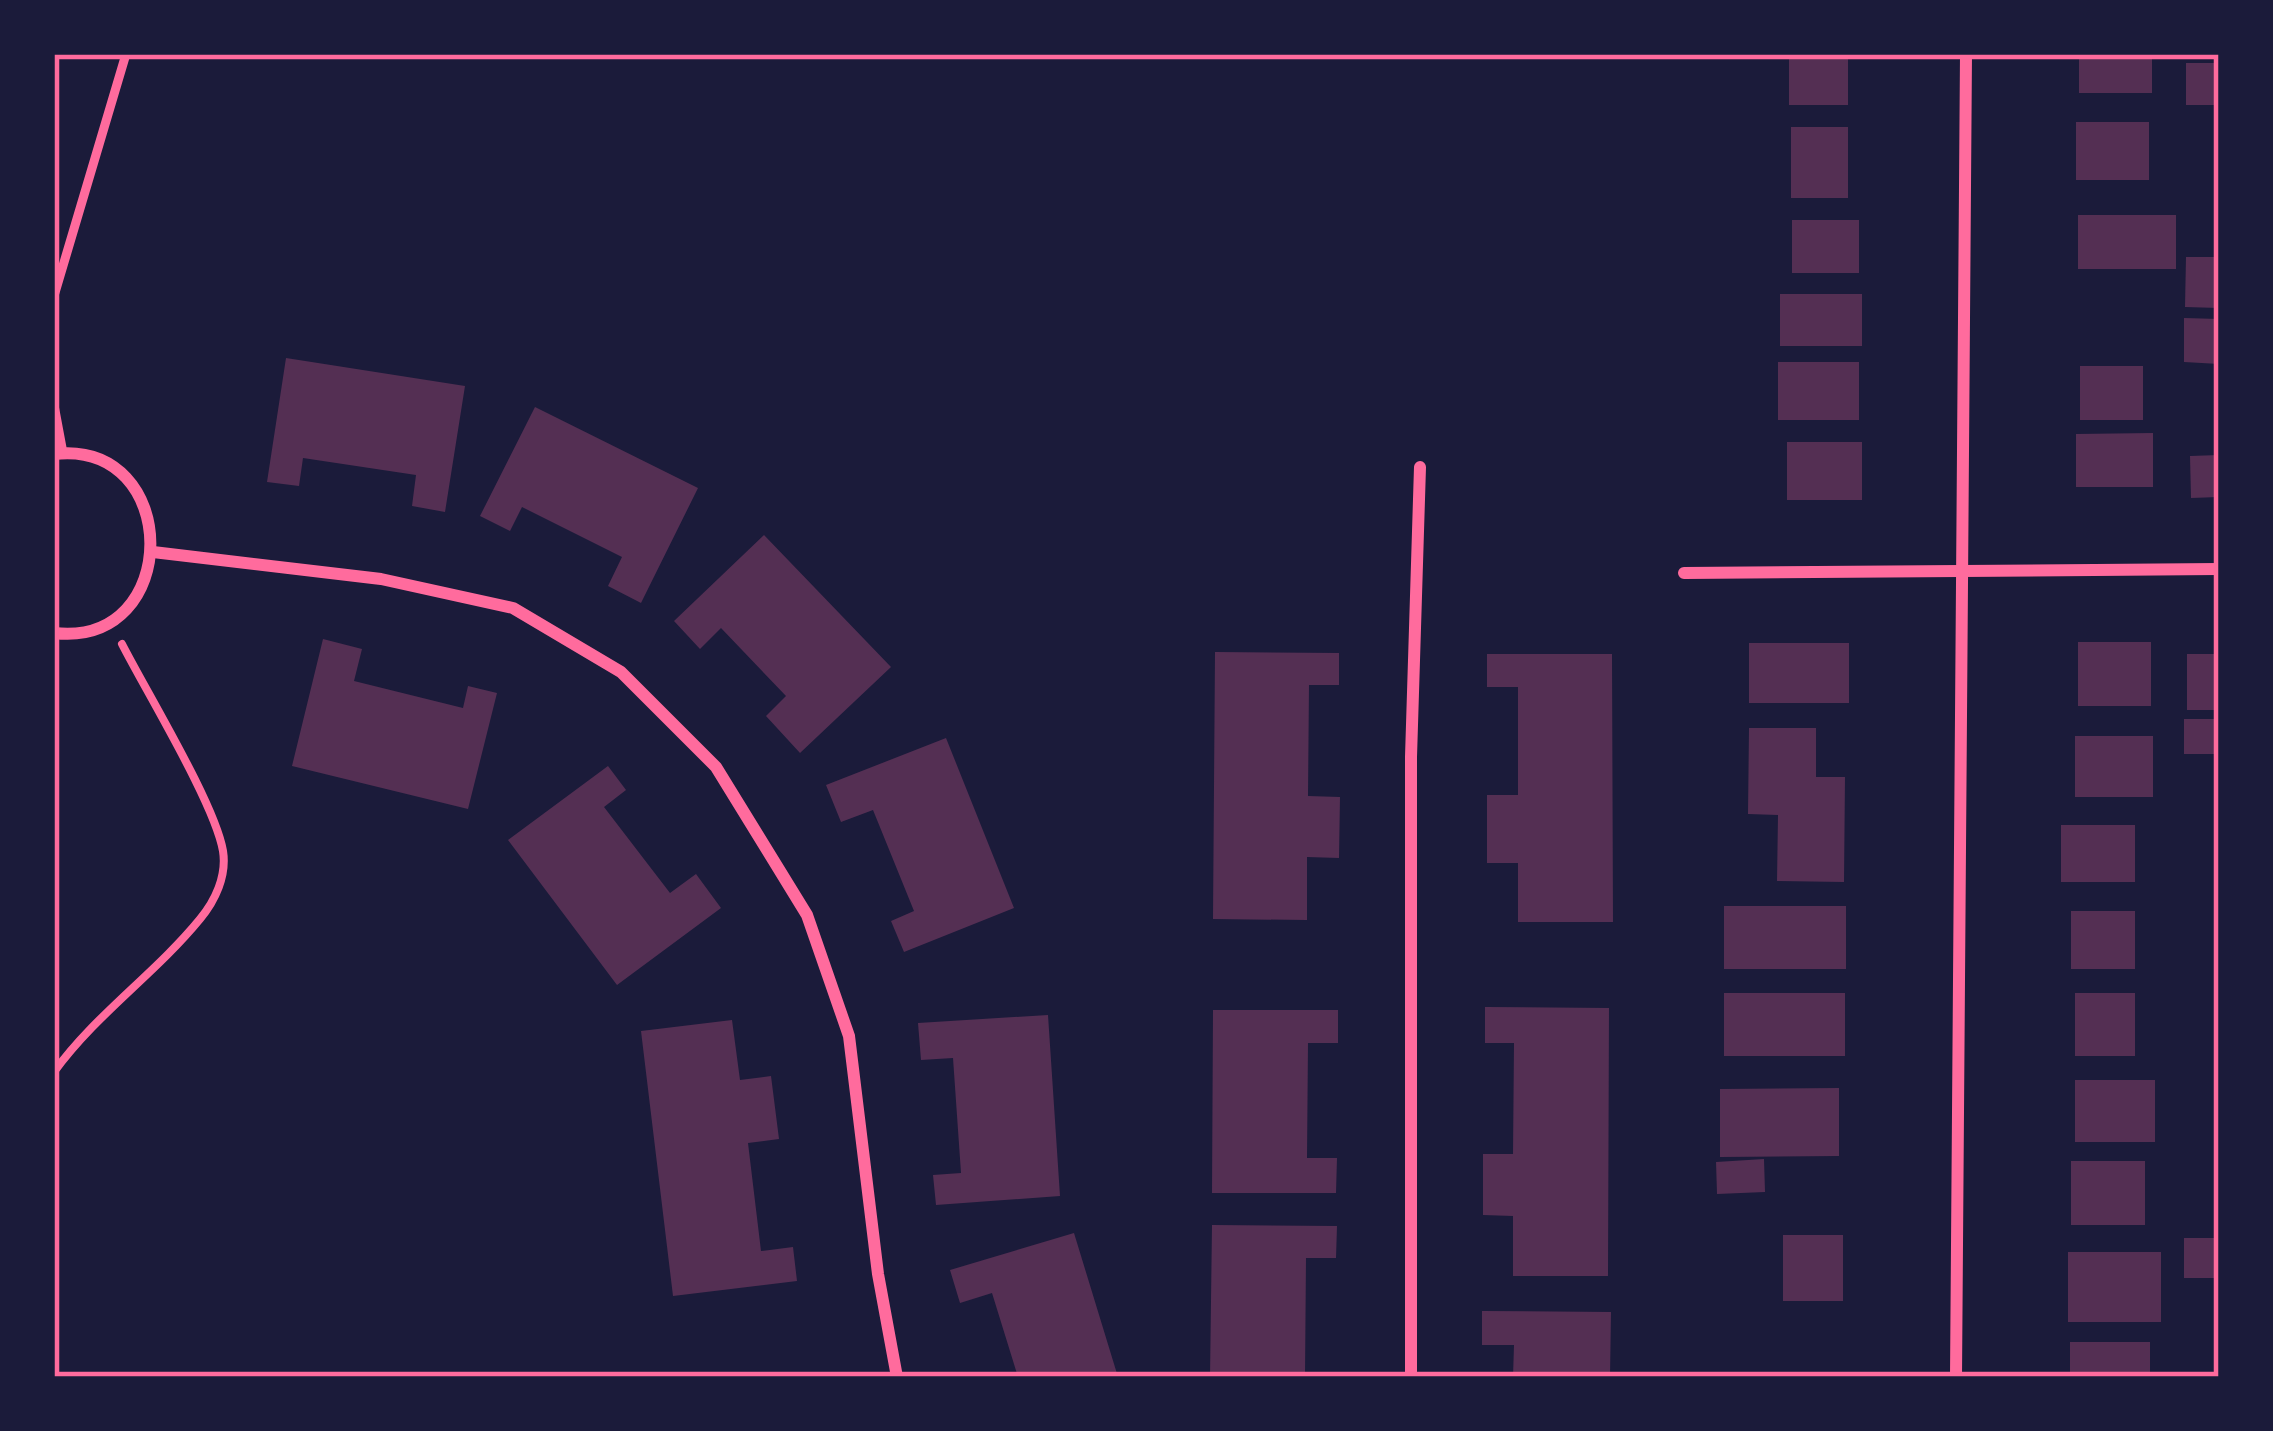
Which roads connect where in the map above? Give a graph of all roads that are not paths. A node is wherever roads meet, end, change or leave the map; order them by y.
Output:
1 (126, 54) edge
2 (1966, 54) edge
3 (54, 296) edge
4 (54, 405) edge
5 (58, 454) edge
6 (1420, 466) dead end
7 (153, 552) junction
8 (2219, 569) edge
9 (1961, 571) junction
10 (1684, 573) dead end
11 (54, 633) edge
12 (897, 1377) edge
13 (1411, 1377) edge
14 (1956, 1377) edge

1 - 3 lane
2 - 9 street
4 - 5 lane
5 - 7 street
6 - 13 street
7 - 11 street
7 - 12 street
8 - 9 street
9 - 10 street
9 - 14 street

